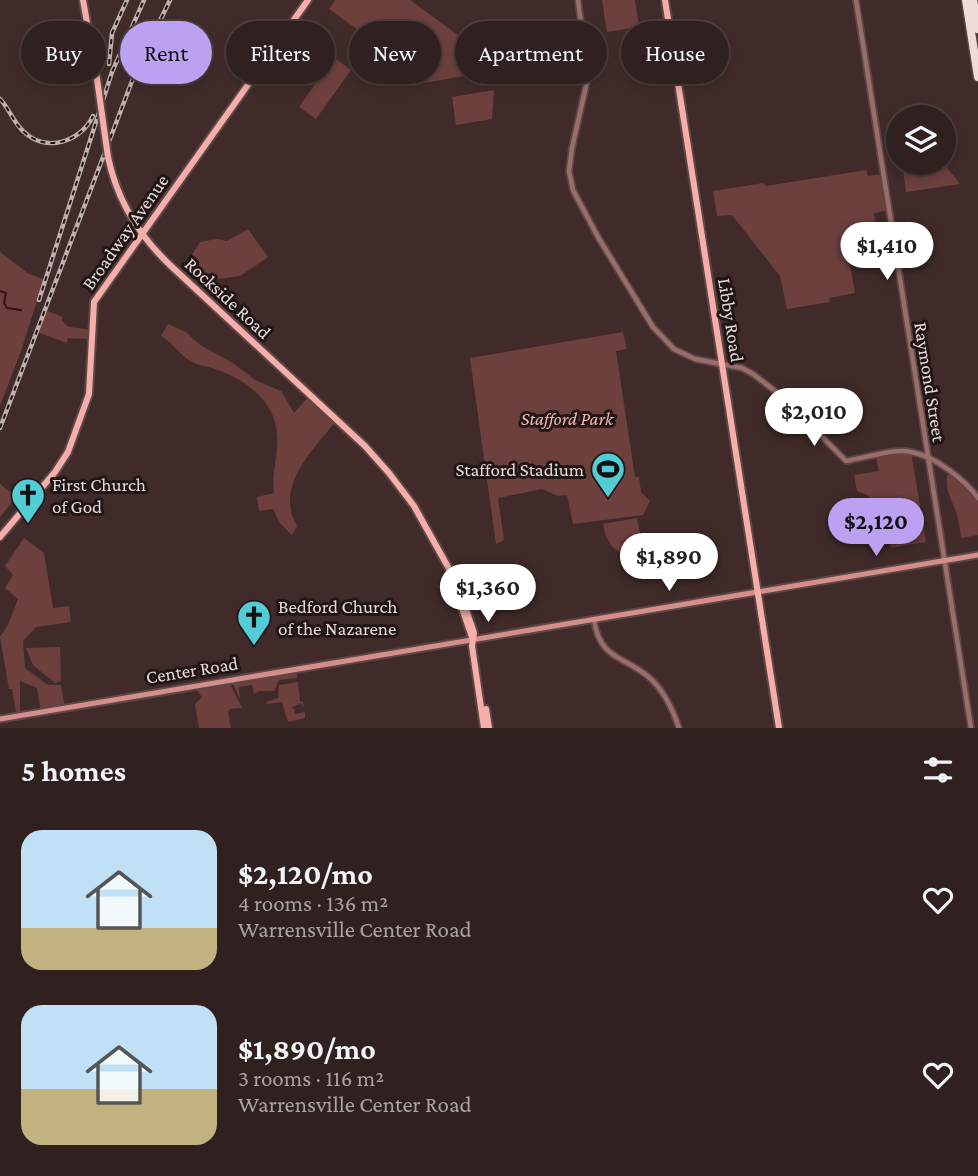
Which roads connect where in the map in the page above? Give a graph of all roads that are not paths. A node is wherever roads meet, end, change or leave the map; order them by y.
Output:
1 (83, 0) edge
2 (308, 0) edge
3 (578, 0) edge
4 (665, 0) edge
5 (856, 0) edge
6 (966, 0) edge
7 (973, 0) edge
8 (978, 29) edge
9 (978, 77) edge
10 (142, 235) junction
11 (722, 364) junction
12 (929, 459) junction
13 (978, 498) edge
14 (0, 537) edge
15 (978, 555) edge
16 (944, 560) junction
17 (757, 591) junction
18 (594, 619) junction
19 (472, 639) junction
20 (0, 719) edge
21 (487, 728) edge
22 (679, 728) edge
23 (779, 728) edge
24 (971, 728) edge

1 - 10 main road, Rockside Road, bridge
2 - 10 main road, Broadway Avenue
3 - 11 street
4 - 11 main road, Libby Road
5 - 12 street, Raymond Street
6 - 9 highway
7 - 8 highway
10 - 14 main road, Broadway Avenue
10 - 19 main road, Rockside Road
11 - 12 street
11 - 17 main road, Libby Road
12 - 13 street
12 - 16 street, Raymond Street
15 - 16 main road, Center Road
16 - 17 main road, Center Road
16 - 24 street, Raymond Street
17 - 18 main road, Center Road
17 - 23 main road, Libby Road
18 - 19 main road, Center Road
18 - 22 street
19 - 20 main road, Center Road
19 - 21 main road, Rockside Road

